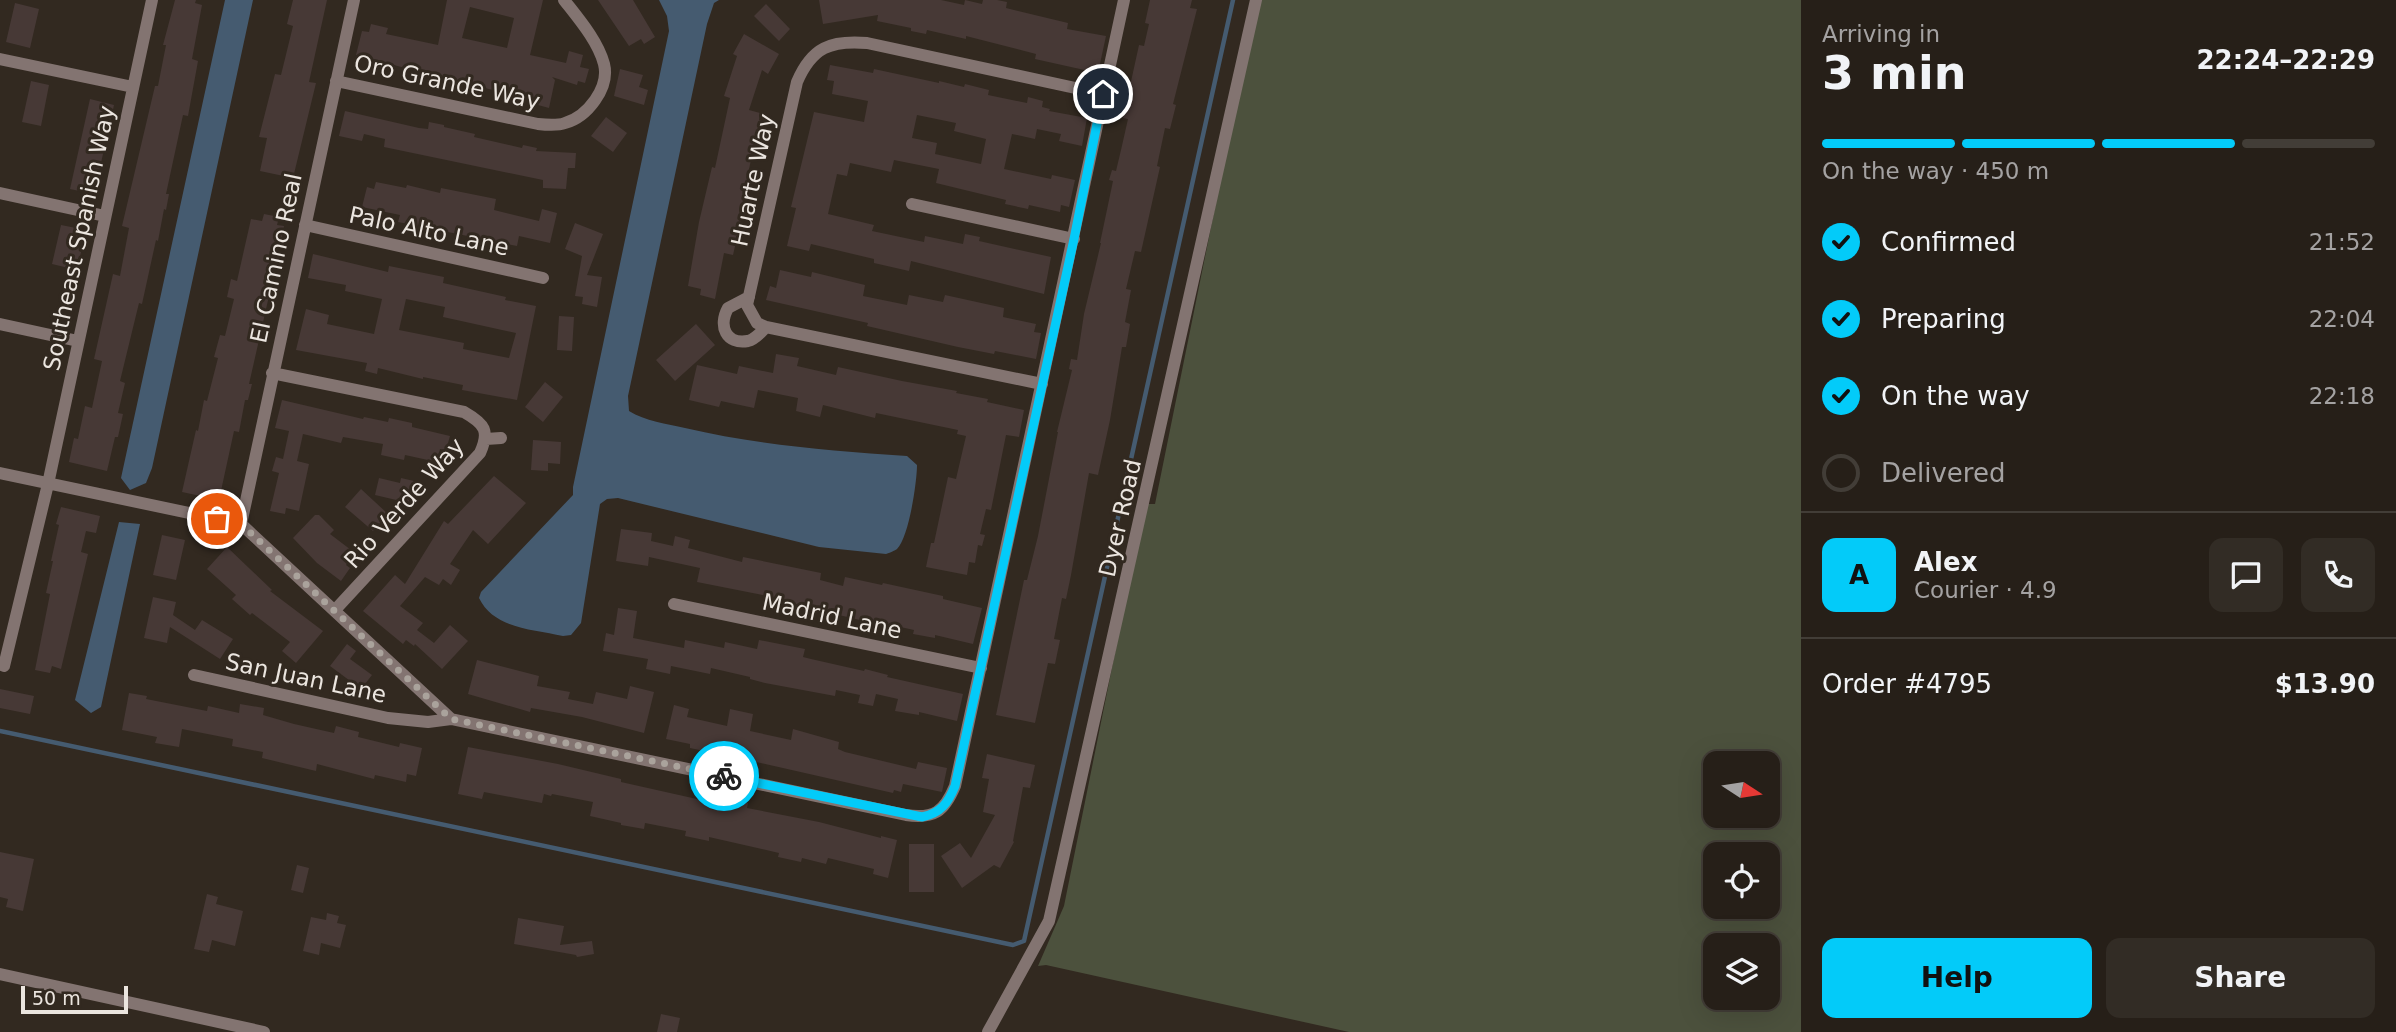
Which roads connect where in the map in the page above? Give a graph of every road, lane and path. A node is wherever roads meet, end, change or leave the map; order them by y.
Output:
1 (152, 0) edge
2 (354, 0) edge
3 (564, 0) edge
4 (1124, 0) edge
5 (1256, 0) edge
6 (0, 59) edge
7 (336, 81) junction
8 (133, 87) junction
9 (1103, 94) junction
10 (0, 193) edge
11 (912, 204) dead end
12 (105, 216) junction
13 (305, 226) junction
14 (1074, 239) junction
15 (543, 278) dead end
16 (749, 297) junction
17 (0, 324) edge
18 (766, 327) junction
19 (78, 341) junction
20 (272, 373) junction
21 (1042, 384) junction
22 (501, 438) dead end
23 (486, 439) junction
24 (0, 473) edge
25 (48, 484) junction
26 (241, 524) junction
27 (674, 604) dead end
28 (335, 610) junction
29 (14, 624) junction
30 (0, 632) edge
31 (0, 664) edge
32 (981, 668) junction
33 (194, 675) dead end
34 (451, 719) junction
35 (0, 974) edge
36 (264, 1032) edge
37 (988, 1032) edge

1 - 8 street, Southeast Spanish Way
2 - 7 street, El Camino Real
3 - 7 street, Oro Grande Way
4 - 9 street
5 - 37 street, Dyer Road
6 - 8 street
7 - 13 street, El Camino Real
8 - 12 street, Southeast Spanish Way
9 - 14 street
9 - 16 street, Huarte Way
10 - 12 street
11 - 14 street
12 - 19 street, Southeast Spanish Way
13 - 15 street, Palo Alto Lane
13 - 20 street, El Camino Real
14 - 21 street
16 - 18 street
16 - 18 street
17 - 19 street
18 - 21 street
19 - 25 street, Southeast Spanish Way
20 - 23 street, Rio Verde Way
20 - 26 street, El Camino Real
21 - 32 street
22 - 23 street
23 - 28 street, Rio Verde Way
24 - 25 street
25 - 26 street
25 - 29 street, Southeast Spanish Way
26 - 28 street
27 - 32 street, Madrid Lane
28 - 34 street
29 - 30 street
29 - 31 street, Southeast Spanish Way
32 - 34 street, San Juan Lane
33 - 34 street, San Juan Lane
35 - 36 street

